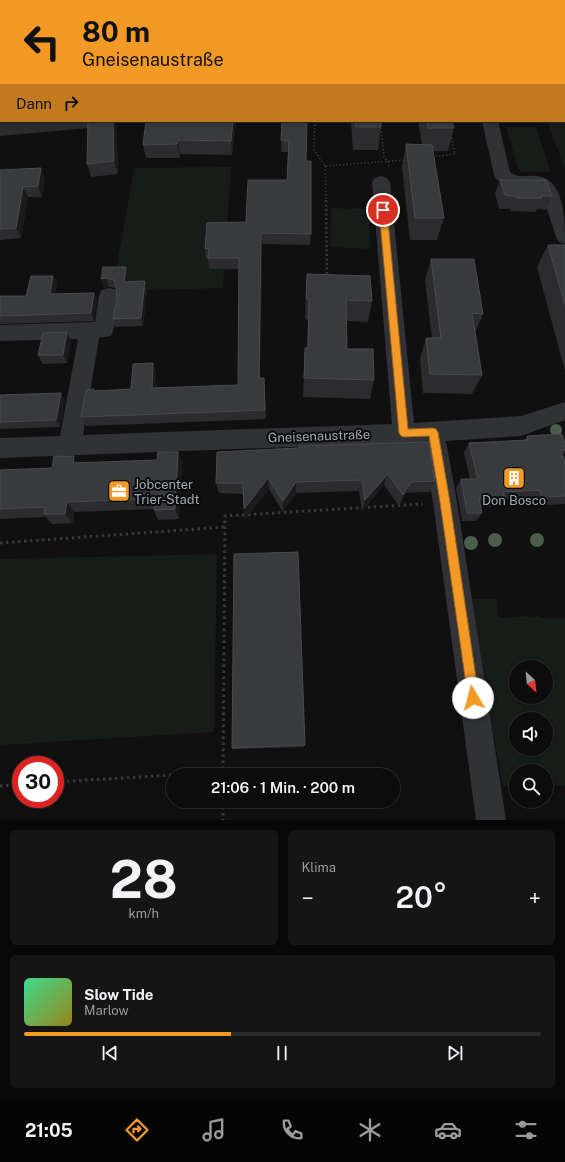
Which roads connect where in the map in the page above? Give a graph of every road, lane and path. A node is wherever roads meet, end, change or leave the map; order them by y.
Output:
1 (315, 122) edge
2 (380, 122) edge
3 (490, 122) edge
4 (451, 134) edge
5 (426, 158) edge
6 (411, 160) edge
7 (388, 162) junction
8 (325, 166) junction
9 (381, 182) joint
10 (565, 237) edge
11 (327, 282) edge
12 (109, 295) dead end
13 (90, 330) junction
14 (0, 333) edge
15 (565, 411) edge
16 (433, 432) junction
17 (404, 433) junction
18 (70, 444) junction
19 (0, 448) edge
20 (445, 502) junction
21 (225, 527) junction
22 (0, 543) edge
23 (223, 768) edge
24 (166, 775) edge
25 (64, 781) edge
26 (12, 785) edge
27 (0, 786) edge
28 (223, 808) edge
29 (223, 820) edge
30 (491, 820) edge

1 - 8 path
2 - 7 path
3 - 10 street
4 - 5 path
6 - 7 path
7 - 8 path
7 - 9 path
8 - 11 path
9 - 17 street
12 - 13 street
13 - 14 street
13 - 18 street
15 - 16 street, Gneisenaustraße
16 - 17 street, Gneisenaustraße
16 - 20 street
17 - 18 street, Gneisenaustraße
18 - 19 street, Gneisenaustraße
20 - 21 path
20 - 30 street
21 - 22 path
21 - 23 path
24 - 25 path
26 - 27 path
28 - 29 path

